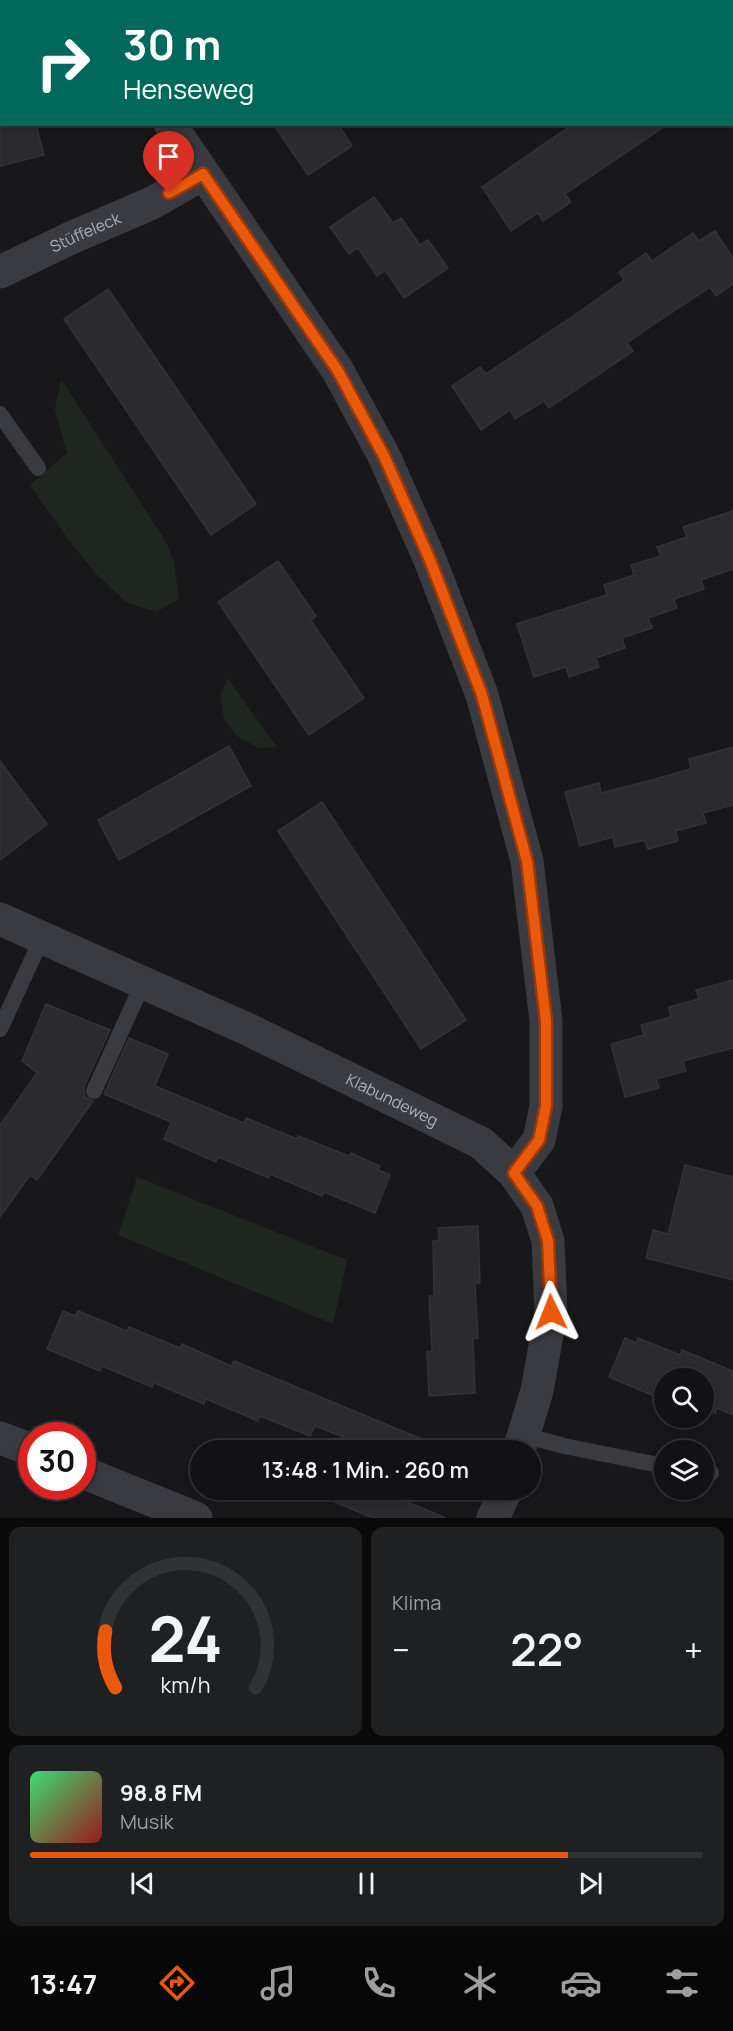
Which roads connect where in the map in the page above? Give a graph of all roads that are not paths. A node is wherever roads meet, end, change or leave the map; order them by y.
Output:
1 (171, 126) edge
2 (203, 174) junction
3 (0, 272) edge
4 (0, 414) edge
5 (38, 468) dead end
6 (0, 919) edge
7 (42, 938) junction
8 (143, 983) junction
9 (0, 1029) edge
10 (94, 1091) dead end
11 (514, 1173) junction
12 (0, 1438) edge
13 (522, 1440) edge
14 (541, 1444) edge
15 (18, 1445) edge
16 (654, 1464) edge
17 (96, 1478) edge
18 (501, 1500) edge
19 (196, 1518) edge
20 (493, 1518) edge

1 - 2 street
2 - 3 street, Stüffeleck
2 - 11 street
4 - 5 lane
6 - 7 street, Klabundeweg
7 - 8 street, Klabundeweg
7 - 9 lane
8 - 10 lane
8 - 11 street, Klabundeweg
11 - 13 street, Klabundeweg
12 - 15 street
14 - 16 lane
17 - 19 street
18 - 20 street

